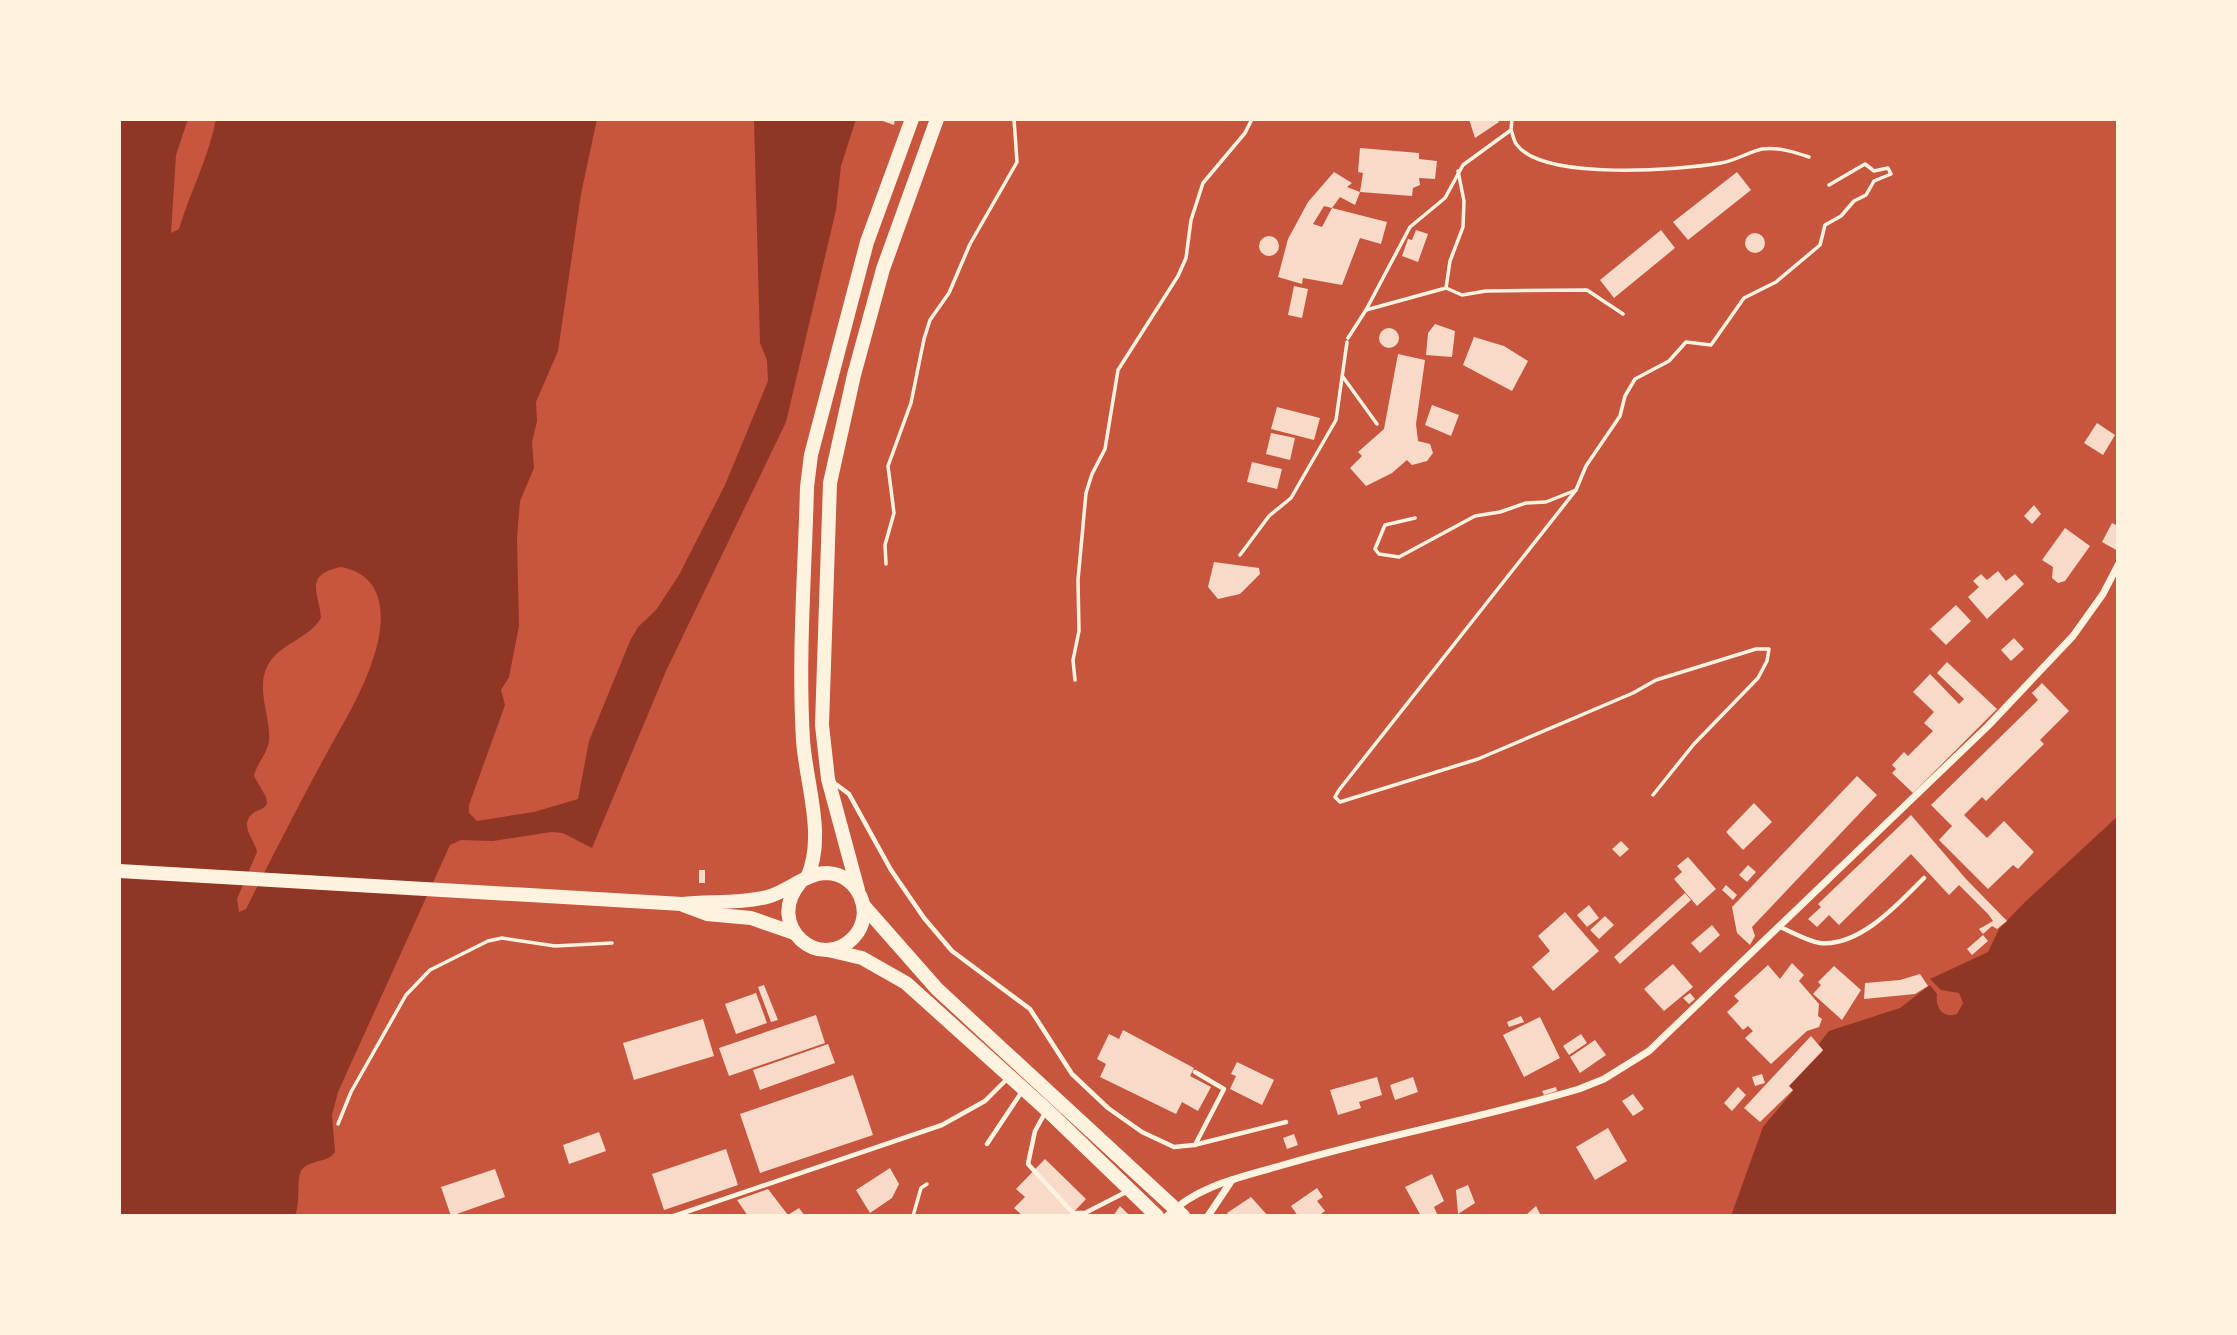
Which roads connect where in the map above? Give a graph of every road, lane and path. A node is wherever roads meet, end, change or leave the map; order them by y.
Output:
1 (912, 119) edge
2 (937, 119) edge
3 (1014, 119) edge
4 (1252, 119) edge
5 (1512, 119) edge
6 (1511, 130) junction
7 (1809, 157) dead end
8 (1458, 171) junction
9 (1829, 185) dead end
10 (1446, 288) junction
11 (1366, 310) junction
12 (1623, 314) dead end
13 (1343, 377) junction
14 (1377, 424) dead end
15 (1576, 490) junction
16 (1415, 518) dead end
17 (1240, 555) dead end
18 (886, 565) dead end
19 (2118, 565) edge
20 (1075, 680) dead end
21 (828, 779) junction
22 (1653, 795) dead end
23 (119, 871) edge
24 (1924, 878) dead end
25 (803, 881) junction
26 (861, 898) junction
27 (681, 904) junction
28 (1780, 927) junction
29 (794, 933) junction
30 (612, 943) dead end
31 (827, 950) junction
32 (1195, 1072) dead end
33 (1010, 1076) junction
34 (1024, 1089) junction
35 (1047, 1110) junction
36 (1286, 1122) dead end
37 (338, 1124) dead end
38 (987, 1144) dead end
39 (1194, 1145) junction
40 (1232, 1180) junction
41 (926, 1184) dead end
42 (1130, 1190) junction
43 (1175, 1213) edge
44 (674, 1216) edge
45 (913, 1216) edge
46 (1157, 1216) edge
47 (1208, 1216) edge

1 - 25 main road
2 - 21 main road
3 - 18 path
4 - 20 path
5 - 6 path
6 - 7 path
6 - 8 path
8 - 10 path
8 - 11 path
9 - 15 path
10 - 11 path
10 - 12 path
11 - 13 path
13 - 14 path
13 - 17 path
15 - 16 path
15 - 22 path
19 - 28 street
21 - 26 main road
21 - 39 lane
23 - 27 main road
24 - 28 lane
25 - 26 main road
25 - 27 main road
25 - 29 main road
26 - 31 main road
26 - 43 main road
27 - 29 main road
28 - 40 street
29 - 31 main road
30 - 37 path
31 - 33 main road
32 - 39 lane
33 - 34 main road
33 - 44 lane
34 - 35 main road
34 - 38 lane
35 - 42 main road
35 - 42 lane
36 - 39 lane
40 - 43 street
40 - 47 street
41 - 45 path
42 - 46 main road

